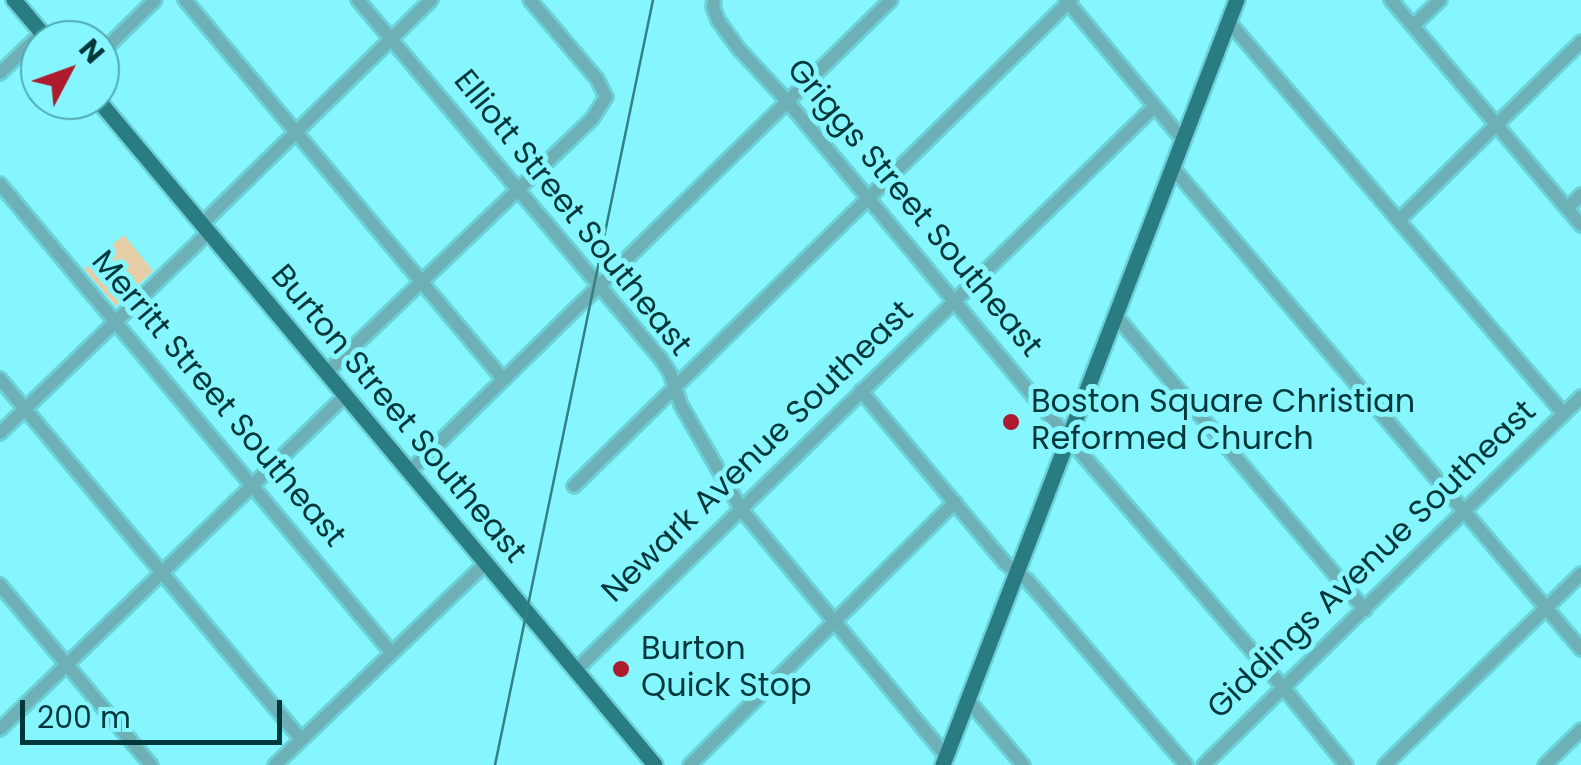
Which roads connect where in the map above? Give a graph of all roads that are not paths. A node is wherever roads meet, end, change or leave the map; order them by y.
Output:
1 (14, 0) edge
2 (155, 0) edge
3 (185, 0) edge
4 (358, 0) edge
5 (431, 0) edge
6 (530, 0) edge
7 (890, 0) edge
8 (1237, 0) edge
9 (1391, 0) edge
10 (1440, 0) edge
11 (1069, 1) edge
12 (714, 4) edge
13 (31, 20) edge
14 (1229, 22) junction
15 (1414, 25) junction
16 (120, 34) edge
17 (392, 38) junction
18 (1581, 42) edge
19 (20, 58) edge
20 (0, 74) edge
21 (787, 100) junction
22 (1154, 107) junction
23 (115, 120) edge
24 (1497, 124) junction
25 (295, 133) junction
26 (1183, 140) junction
27 (1173, 168) junction
28 (0, 184) edge
29 (516, 189) junction
30 (1581, 195) edge
31 (868, 198) junction
32 (1567, 208) junction
33 (1399, 220) junction
34 (1581, 224) edge
35 (205, 229) junction
36 (422, 283) junction
37 (599, 284) junction
38 (955, 299) junction
39 (1116, 316) junction
40 (115, 322) junction
41 (326, 373) junction
42 (0, 379) edge
43 (503, 379) junction
44 (674, 388) junction
45 (861, 391) junction
46 (345, 396) junction
47 (1581, 398) edge
48 (25, 409) junction
49 (1564, 414) junction
50 (0, 433) edge
51 (1069, 439) junction
52 (409, 472) junction
53 (252, 485) junction
54 (574, 486) dead end
55 (955, 502) junction
56 (741, 509) junction
57 (1464, 512) junction
58 (485, 564) junction
59 (162, 573) junction
60 (1018, 573) junction
61 (1581, 574) edge
62 (0, 586) edge
63 (1546, 608) junction
64 (1365, 610) junction
65 (834, 621) junction
66 (1581, 649) edge
67 (391, 652) junction
68 (66, 664) junction
69 (575, 671) junction
70 (1283, 688) junction
71 (968, 700) junction
72 (0, 728) edge
73 (1581, 730) edge
74 (301, 739) junction
75 (945, 760) edge
76 (151, 765) edge
77 (274, 765) edge
78 (654, 765) edge
79 (690, 765) edge
80 (1023, 765) edge
81 (1186, 765) edge
82 (1204, 765) edge
83 (1346, 765) edge
84 (1385, 765) edge
85 (1545, 765) edge

1 - 13 main road
2 - 16 street
3 - 25 street
4 - 17 street, Elliott Street Southeast
5 - 17 street
6 - 29 street
7 - 21 street
8 - 14 main road
9 - 15 street
10 - 15 street
11 - 22 street
11 - 31 street
12 - 21 street, Griggs Street Southeast
14 - 26 main road
14 - 33 street
15 - 24 street
17 - 25 street
17 - 29 street, Elliott Street Southeast
18 - 24 street
19 - 20 street
21 - 31 street, Griggs Street Southeast
21 - 37 street
22 - 26 street
22 - 38 street, Newark Avenue Southeast
23 - 35 main road, Burton Street Southeast
24 - 32 street
24 - 33 street
25 - 35 street
25 - 36 street
26 - 27 main road
27 - 39 main road
27 - 57 street
28 - 40 street, Merritt Street Southeast
29 - 36 street
29 - 37 street, Elliott Street Southeast
30 - 32 street
31 - 38 street, Griggs Street Southeast
31 - 44 street
32 - 34 street
33 - 49 street
35 - 40 street
35 - 41 main road, Burton Street Southeast
36 - 41 street
36 - 43 street
37 - 43 street
37 - 44 street, Elliott Street Southeast
38 - 45 street, Newark Avenue Southeast
38 - 51 street, Griggs Street Southeast
39 - 51 main road
39 - 64 street
40 - 48 street
40 - 53 street, Merritt Street Southeast
41 - 46 main road, Burton Street Southeast
42 - 48 street
43 - 52 street
44 - 54 street
44 - 56 street, Elliott Street Southeast
45 - 55 street
45 - 56 street, Newark Avenue Southeast
46 - 52 main road, Burton Street Southeast
46 - 53 street
47 - 49 street, Giddings Avenue Southeast
48 - 50 street
48 - 59 street
49 - 57 street, Giddings Avenue Southeast
51 - 60 main road
51 - 70 street, Griggs Street Southeast
52 - 58 main road, Burton Street Southeast
53 - 59 street
53 - 67 street, Merritt Street Southeast
55 - 60 street
55 - 65 street
56 - 65 street, Elliott Street Southeast
56 - 69 street, Newark Avenue Southeast
57 - 63 street
57 - 64 street, Giddings Avenue Southeast
58 - 67 street
58 - 69 main road, Burton Street Southeast
59 - 68 street
59 - 74 street
60 - 71 main road
60 - 81 street
61 - 63 street
62 - 68 street
63 - 66 street
63 - 84 street
64 - 70 street, Giddings Avenue Southeast
65 - 75 street, Elliott Street Southeast
65 - 79 street
67 - 74 street
68 - 72 street
68 - 76 street
69 - 78 main road, Burton Street Southeast
70 - 82 street, Giddings Avenue Southeast
70 - 83 street, Griggs Street Southeast
71 - 75 main road
71 - 80 street
73 - 85 street
74 - 77 street

